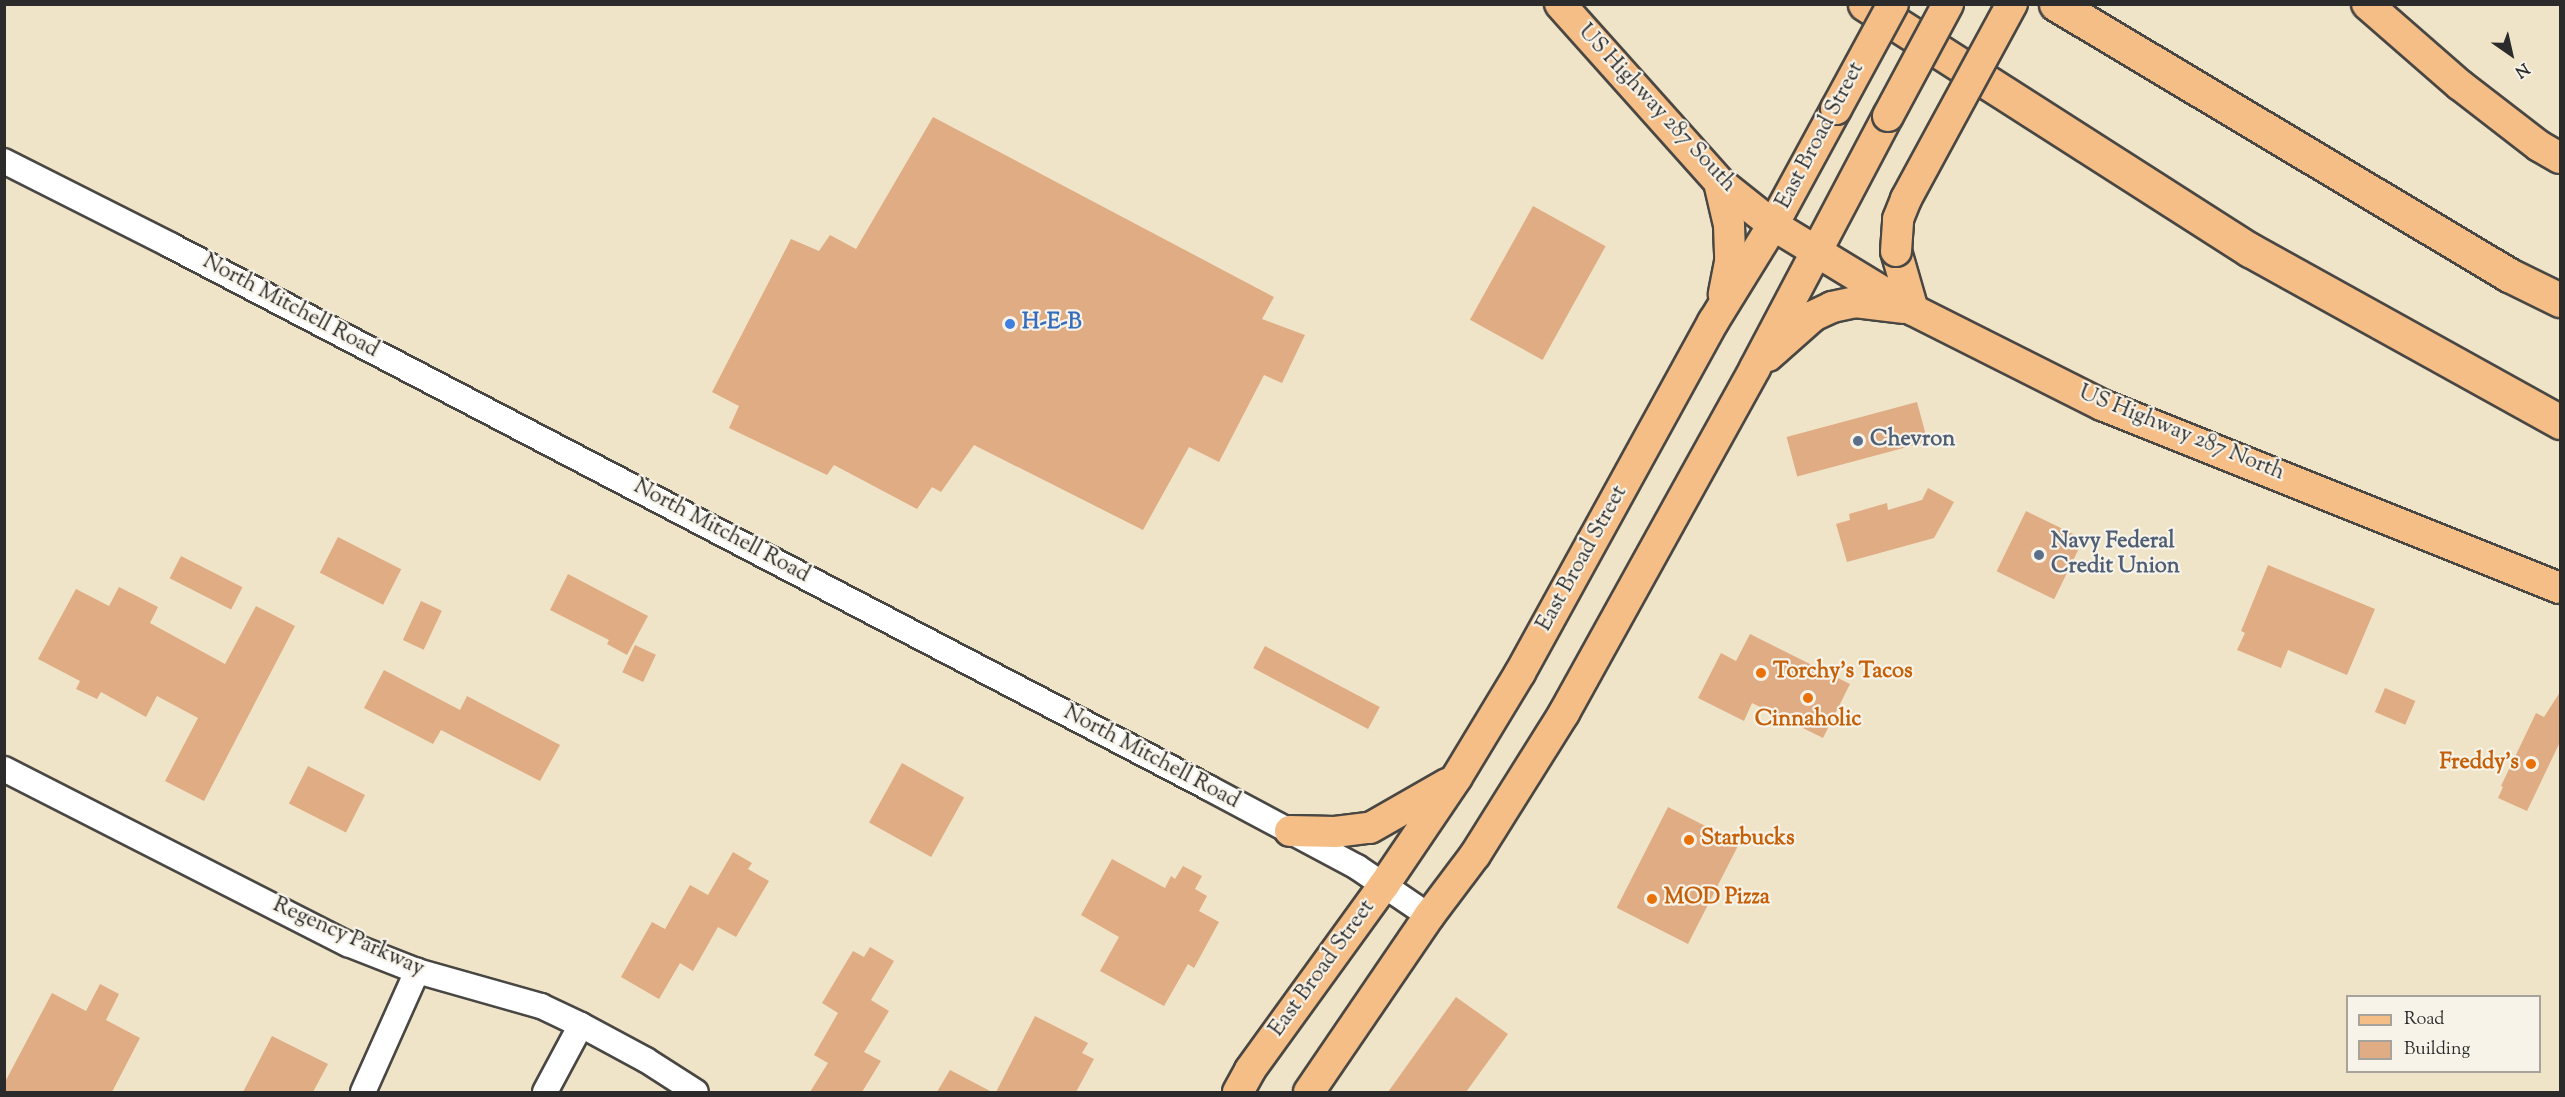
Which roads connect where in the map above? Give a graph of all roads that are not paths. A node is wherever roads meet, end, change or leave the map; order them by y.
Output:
1 (1560, 4) edge
2 (1865, 4) edge
3 (1893, 4) edge
4 (1948, 4) edge
5 (2012, 4) edge
6 (2056, 4) edge
7 (2367, 4) edge
8 (2560, 158) edge
9 (4, 161) edge
10 (1719, 182) junction
11 (1773, 225) junction
12 (1816, 249) junction
13 (2560, 300) edge
14 (1721, 309) junction
15 (1913, 310) junction
16 (1755, 368) junction
17 (2560, 422) edge
18 (2560, 588) edge
19 (4, 769) edge
20 (1457, 777) junction
21 (1290, 831) junction
22 (1384, 885) junction
23 (1429, 916) junction
24 (417, 971) junction
25 (581, 1025) junction
26 (363, 1092) edge
27 (545, 1092) edge
28 (696, 1092) edge
29 (1238, 1092) edge
30 (1309, 1092) edge

1 - 10 main road, US Highway 287 South
2 - 17 highway
3 - 11 main road, East Broad Street, bridge
4 - 12 main road, bridge
5 - 15 main road, bridge
6 - 13 highway
7 - 8 main road
9 - 21 street, North Mitchell Road
10 - 11 main road, US Highway 287 South
10 - 14 main road
11 - 12 main road, US Highway 287 South
11 - 14 main road, East Broad Street
12 - 15 main road, US Highway 287 North
12 - 16 main road
14 - 20 main road, East Broad Street
15 - 16 main road
15 - 18 main road, US Highway 287 North
16 - 23 main road
19 - 24 street, Regency Parkway
20 - 21 main road
20 - 22 main road, East Broad Street
21 - 22 street, North Mitchell Road
22 - 23 street, North Mitchell Road
22 - 29 main road, East Broad Street
23 - 30 main road
24 - 25 street, Regency Parkway
24 - 26 street
25 - 27 street
25 - 28 street, Regency Parkway

